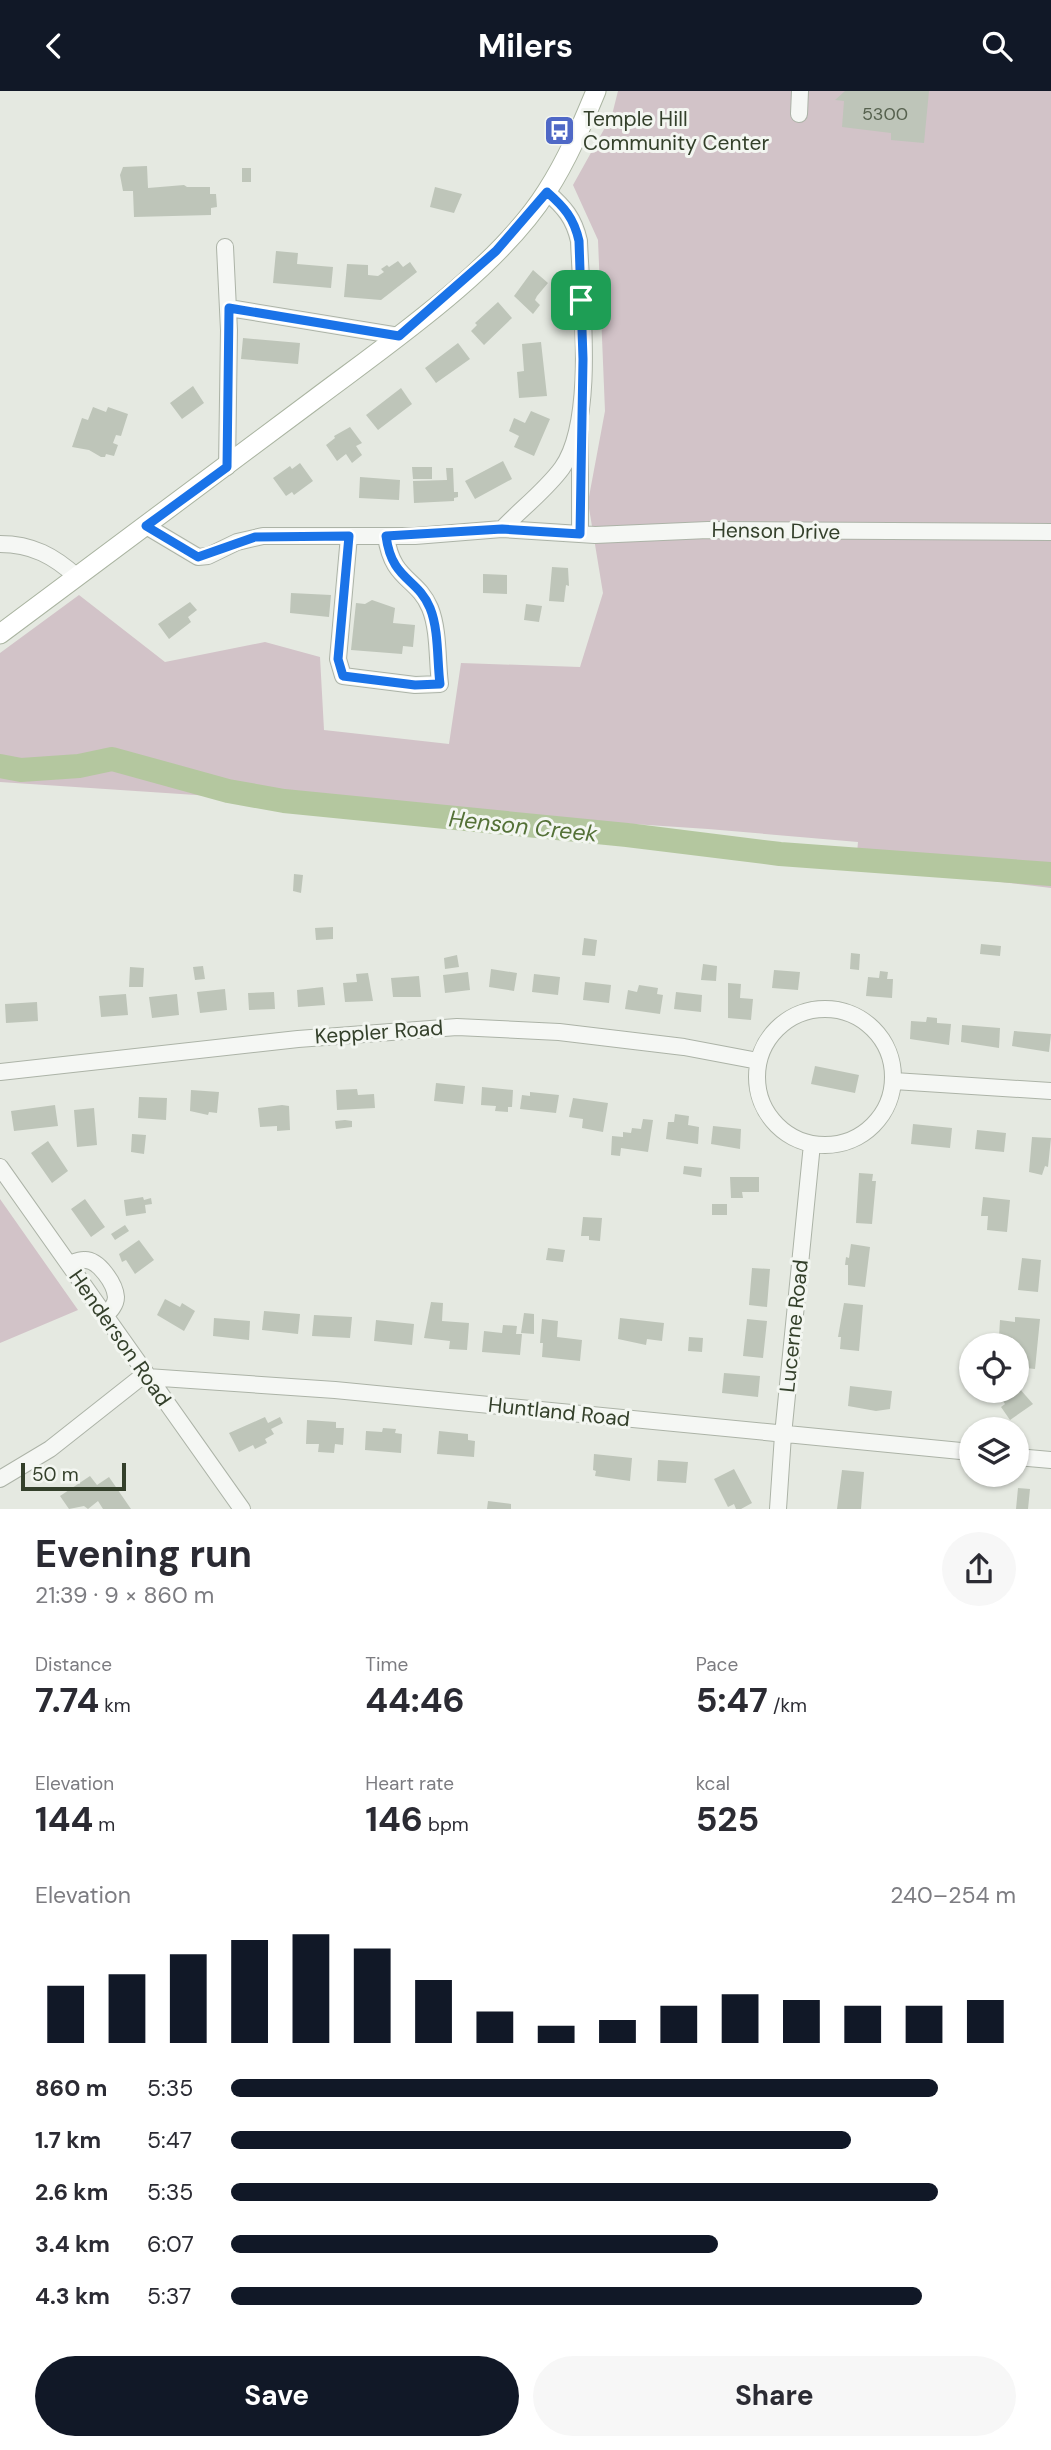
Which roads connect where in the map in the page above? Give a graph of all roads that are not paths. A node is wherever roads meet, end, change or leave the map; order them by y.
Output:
1 (596, 91) edge
2 (800, 91) edge
3 (800, 114) dead end
4 (547, 192) junction
5 (225, 247) dead end
6 (229, 308) junction
7 (399, 336) junction
8 (580, 421) junction
9 (227, 467) junction
10 (146, 526) junction
11 (502, 529) junction
12 (1051, 532) edge
13 (580, 534) junction
14 (349, 536) junction
15 (386, 536) junction
16 (0, 544) edge
17 (77, 577) junction
18 (0, 634) edge
19 (758, 1061) junction
20 (0, 1072) edge
21 (894, 1081) junction
22 (1051, 1091) edge
23 (813, 1145) junction
24 (0, 1167) edge
25 (69, 1264) junction
26 (105, 1316) junction
27 (146, 1375) junction
28 (783, 1435) junction
29 (959, 1451) edge
30 (1029, 1458) edge
31 (1051, 1460) edge
32 (0, 1479) edge
33 (242, 1509) edge
34 (778, 1509) edge

1 - 4 main road
2 - 3 street
4 - 7 main road
4 - 8 street
5 - 6 street
6 - 7 street
6 - 9 street
7 - 9 main road
8 - 11 street
8 - 13 street
9 - 10 main road
10 - 14 street, Henson Drive
10 - 17 main road
11 - 13 street, Henson Drive
11 - 15 street, Henson Drive
12 - 13 street, Henson Drive
14 - 15 street, Henson Drive
14 - 15 street
16 - 17 street
17 - 18 main road
19 - 20 street, Keppler Road
19 - 21 street
19 - 23 street
21 - 22 street
21 - 23 street
23 - 28 street, Lucerne Road
24 - 25 street, Henderson Road
25 - 26 street, Henderson Road
25 - 26 street
26 - 27 street, Henderson Road
27 - 28 street, Huntland Road
27 - 32 street
27 - 33 street, Henderson Road
28 - 29 street, Huntland Road
28 - 34 street, Lucerne Road
30 - 31 street

